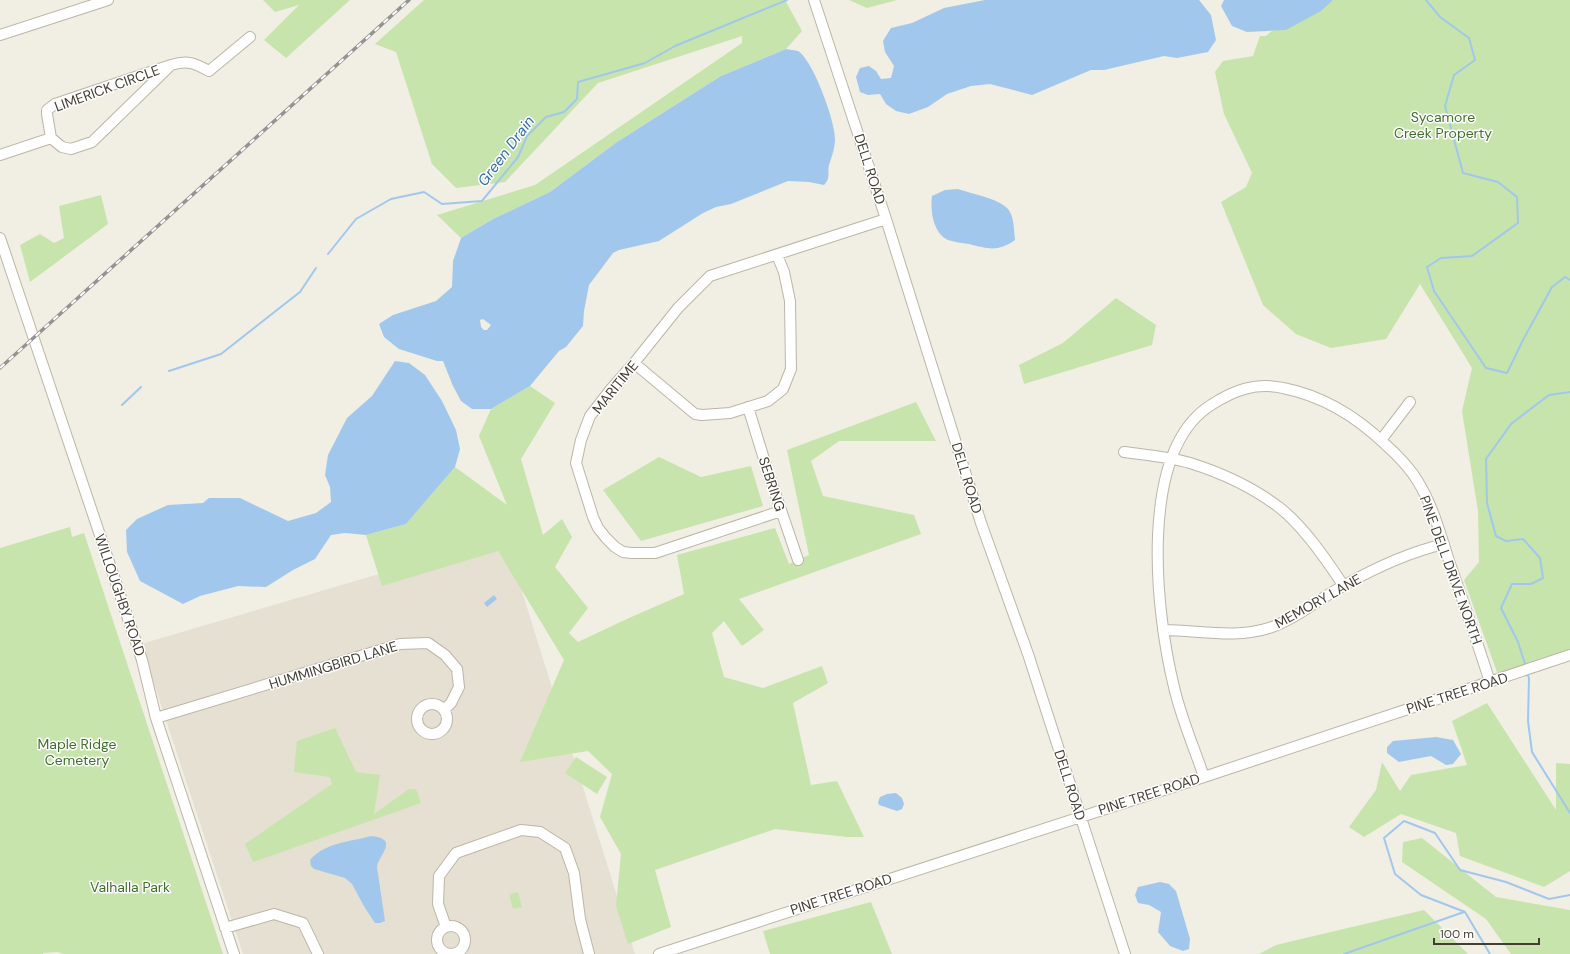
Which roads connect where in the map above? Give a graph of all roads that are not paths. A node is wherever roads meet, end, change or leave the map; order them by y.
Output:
1 (108, 0) edge
2 (814, 0) edge
3 (0, 35) edge
4 (250, 37) dead end
5 (171, 65) junction
6 (51, 138) junction
7 (0, 155) edge
8 (886, 219) junction
9 (0, 238) edge
10 (777, 255) junction
11 (634, 363) junction
12 (1410, 402) dead end
13 (748, 407) junction
14 (1381, 440) junction
15 (1124, 452) dead end
16 (1170, 459) junction
17 (781, 511) junction
18 (1444, 544) junction
19 (798, 560) dead end
20 (1343, 586) junction
21 (1163, 630) junction
22 (1570, 655) edge
23 (1490, 682) junction
24 (444, 710) dead end
25 (156, 718) junction
26 (1204, 777) junction
27 (1080, 816) junction
28 (446, 927) dead end
29 (225, 928) junction
30 (234, 954) edge
31 (318, 954) edge
32 (589, 954) edge
33 (659, 954) edge
34 (1125, 954) edge

1 - 3 street
2 - 8 street, DELL ROAD
4 - 5 street, LIMERICK CIRCLE
5 - 6 street, LIMERICK CIRCLE
5 - 6 street, LIMERICK CIRCLE
6 - 7 street
8 - 10 street, MARITIME
8 - 27 street, DELL ROAD
9 - 25 street, WILLOUGHBY ROAD
10 - 11 street, MARITIME
10 - 13 street
11 - 13 street
11 - 17 street, MARITIME
12 - 14 street
13 - 17 street, SEBRING
14 - 16 street, PINE DELL DRIVE NORTH
14 - 18 street, PINE DELL DRIVE NORTH
15 - 16 street
16 - 20 street
16 - 21 street
17 - 19 street, SEBRING
18 - 20 street, MEMORY LANE
18 - 23 street, PINE DELL DRIVE NORTH
20 - 21 street, MEMORY LANE
21 - 26 street
22 - 23 street, PINE TREE ROAD
23 - 26 street, PINE TREE ROAD
24 - 25 street, HUMMINGBIRD LANE
25 - 29 street, WILLOUGHBY ROAD
26 - 27 street, PINE TREE ROAD
27 - 33 street, PINE TREE ROAD
27 - 34 street, DELL ROAD
28 - 32 street
29 - 30 street, WILLOUGHBY ROAD
29 - 31 street

